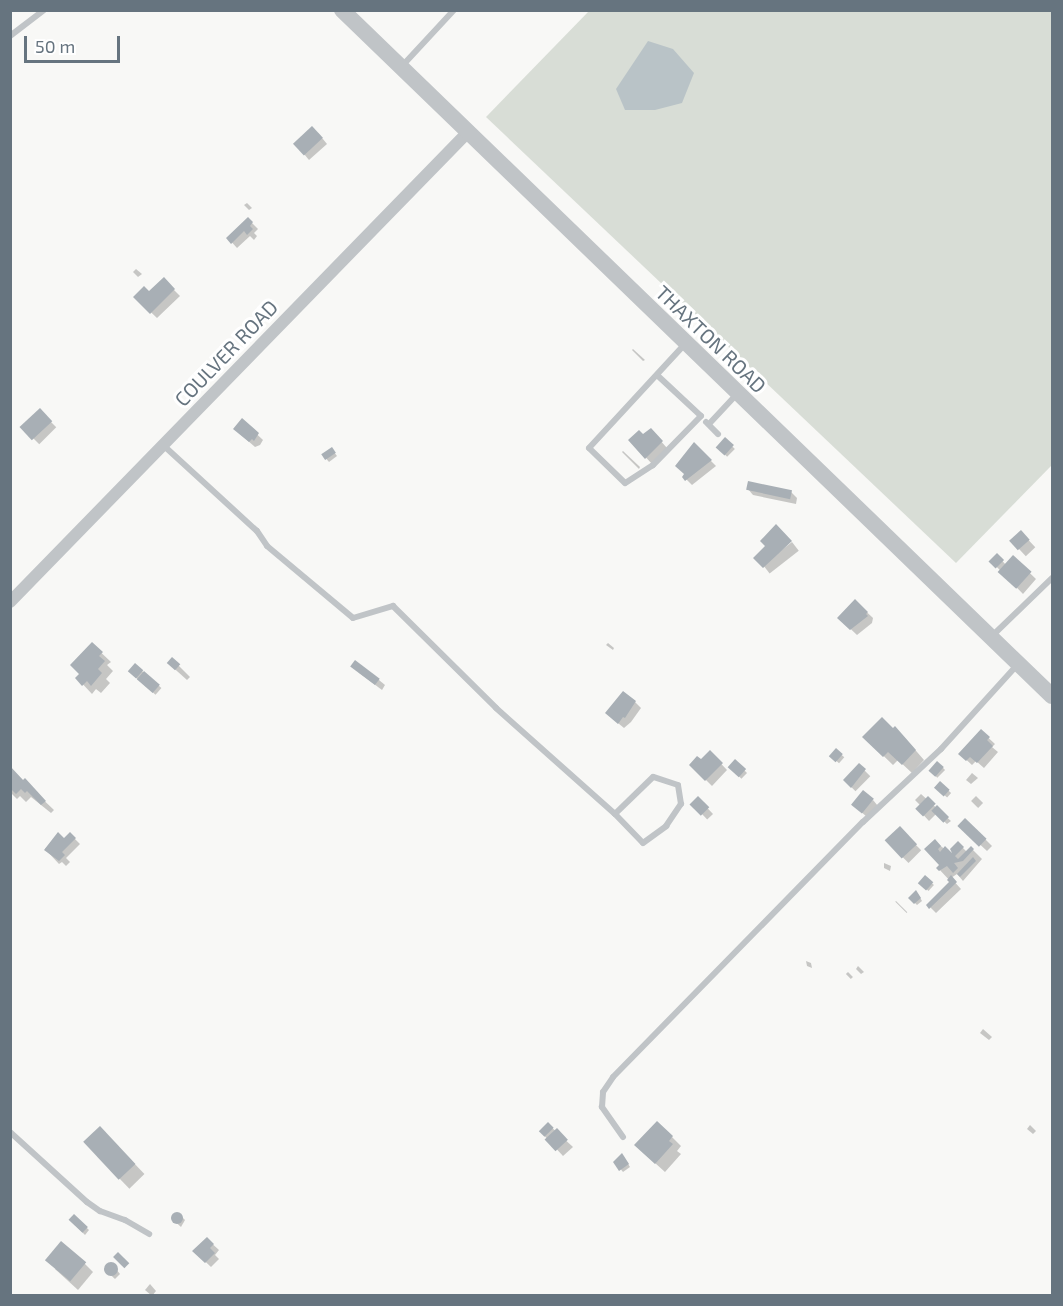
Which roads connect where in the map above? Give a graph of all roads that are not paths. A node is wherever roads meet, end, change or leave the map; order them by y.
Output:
1 (44, 10) edge
2 (342, 10) edge
3 (454, 10) edge
4 (10, 36) edge
5 (401, 68) junction
6 (469, 131) junction
7 (685, 344) junction
8 (657, 375) junction
9 (738, 394) junction
10 (701, 416) junction
11 (709, 424) junction
12 (718, 434) dead end
13 (163, 445) junction
14 (1053, 578) edge
15 (10, 602) edge
16 (991, 637) junction
17 (1018, 664) junction
18 (1053, 696) edge
19 (615, 814) junction
20 (10, 1132) edge
21 (623, 1137) dead end
22 (148, 1234) dead end

1 - 4 lane
2 - 5 street, THAXTON ROAD
3 - 5 lane
5 - 6 street, THAXTON ROAD
6 - 7 street, THAXTON ROAD
6 - 13 street, COULVER ROAD
7 - 8 lane
7 - 9 street, THAXTON ROAD
8 - 10 lane
8 - 10 lane
9 - 11 lane
9 - 16 street, THAXTON ROAD
10 - 11 lane
11 - 12 lane
13 - 15 street, COULVER ROAD
13 - 19 lane
14 - 16 lane
16 - 17 street, THAXTON ROAD
17 - 18 street, THAXTON ROAD
17 - 21 lane
19 - 19 lane
20 - 22 lane

